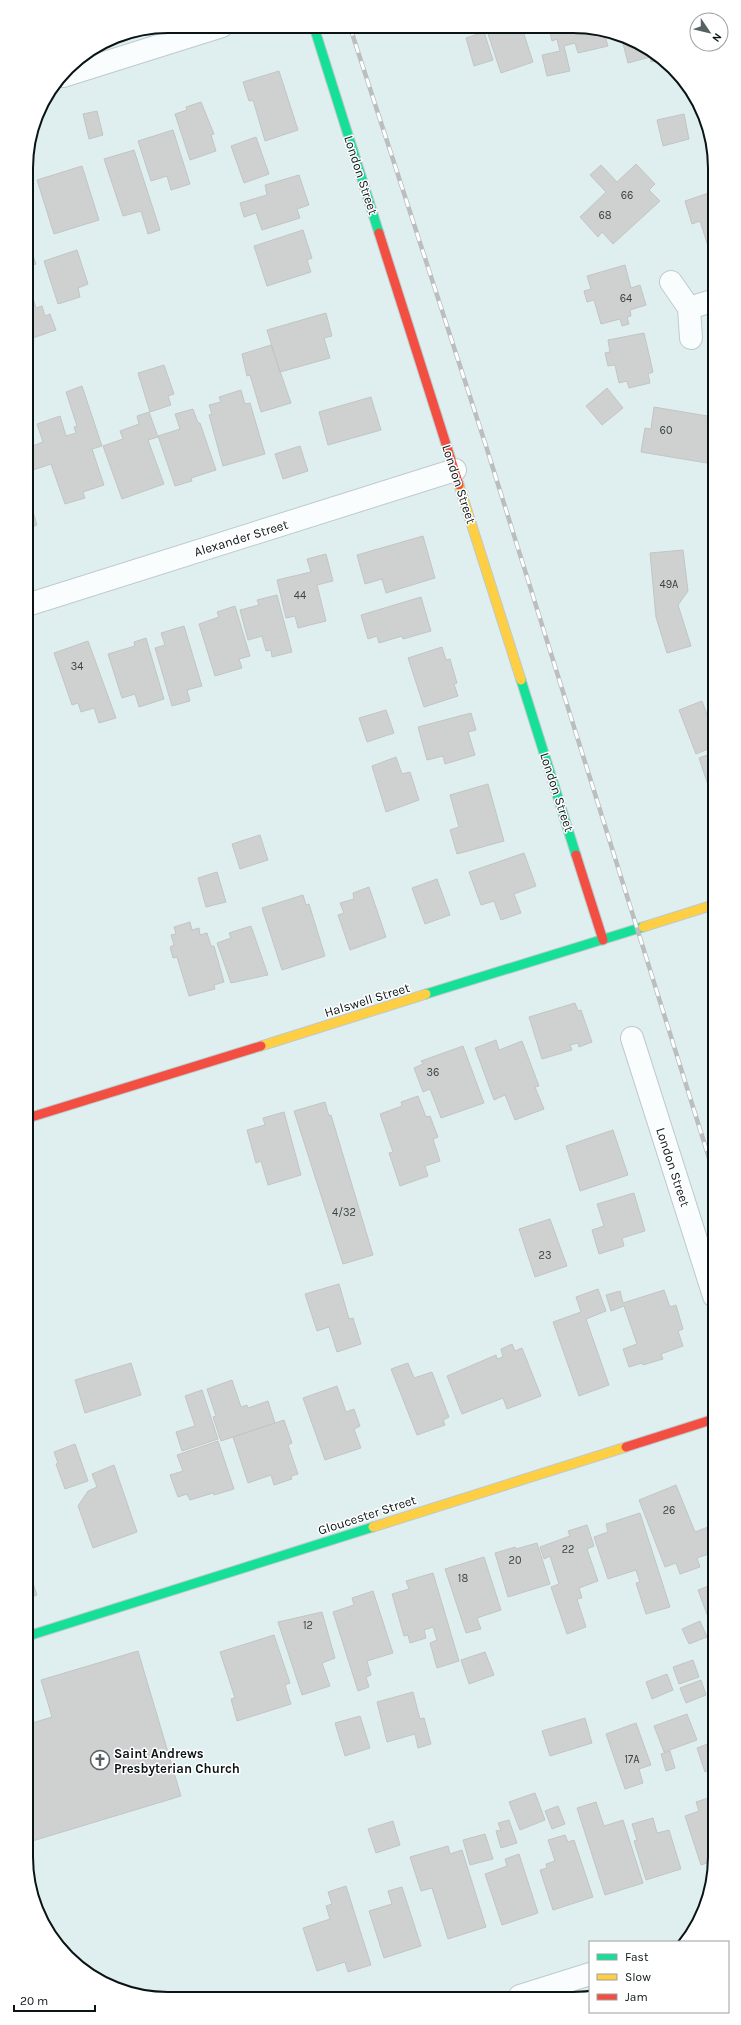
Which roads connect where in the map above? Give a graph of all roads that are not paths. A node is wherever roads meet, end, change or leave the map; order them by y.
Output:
1 (200, 33) edge
2 (316, 33) edge
3 (73, 73) edge
4 (671, 282) dead end
5 (708, 302) edge
6 (690, 308) junction
7 (691, 338) dead end
8 (455, 470) junction
9 (33, 603) edge
10 (708, 907) edge
11 (603, 940) junction
12 (632, 1038) dead end
13 (33, 1116) edge
14 (708, 1277) edge
15 (708, 1421) edge
16 (33, 1634) edge
17 (589, 1974) edge
18 (533, 1992) edge

1 - 3 street
2 - 8 street, London Street
4 - 6 street
5 - 6 street
6 - 7 street
8 - 9 street, Alexander Street
8 - 11 street, London Street
10 - 11 street, Halswell Street
11 - 13 street, Halswell Street
12 - 14 street, London Street
15 - 16 street, Gloucester Street
17 - 18 street

